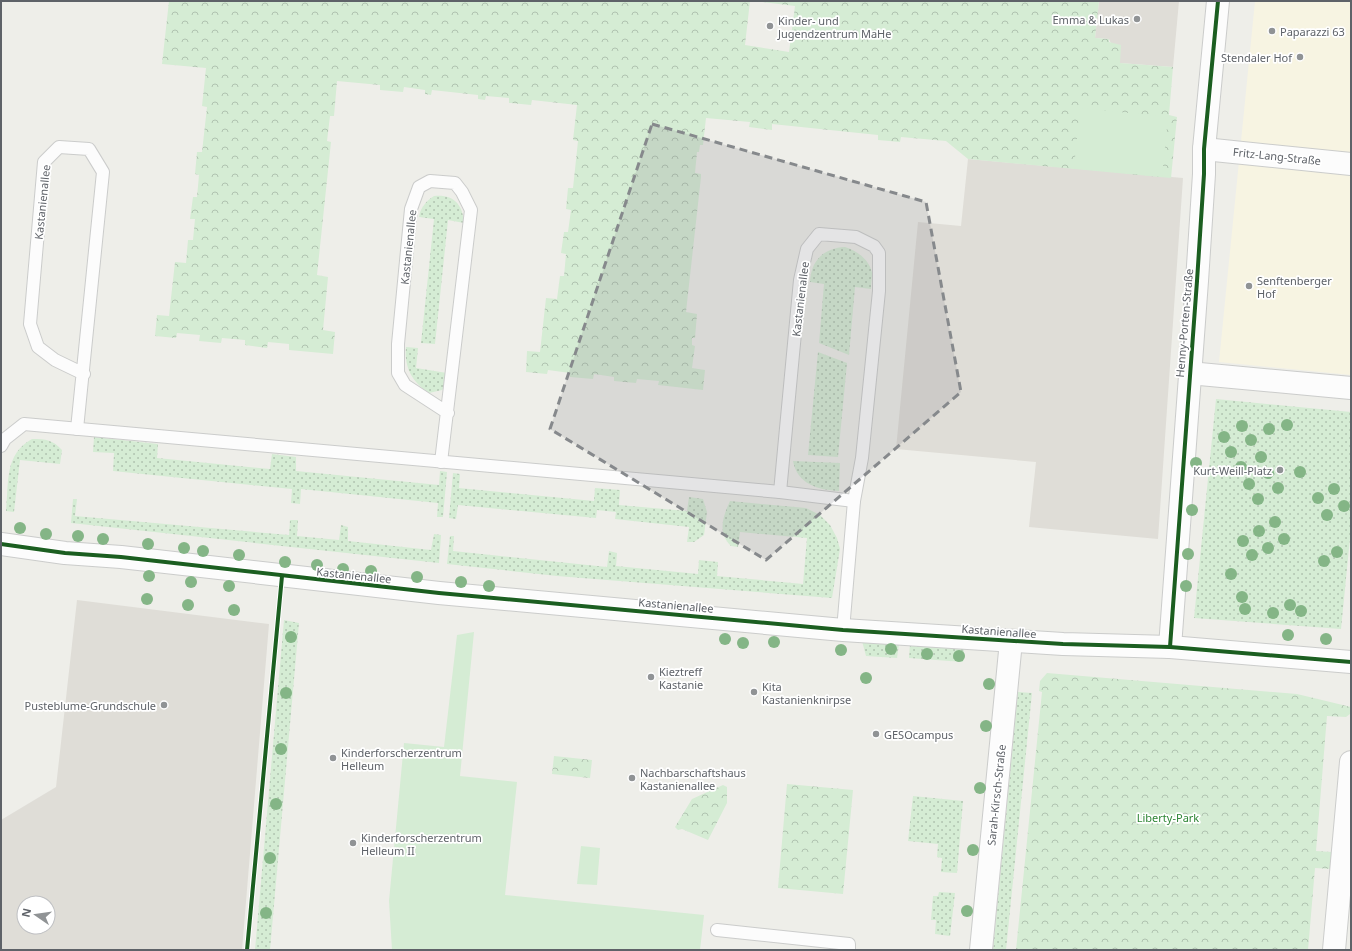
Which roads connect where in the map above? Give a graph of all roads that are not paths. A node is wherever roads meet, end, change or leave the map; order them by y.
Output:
1 (1218, 1) edge
2 (1204, 149) junction
3 (1351, 164) edge
4 (1189, 372) junction
5 (84, 374) junction
6 (1351, 388) edge
7 (448, 413) junction
8 (77, 429) junction
9 (1, 446) edge
10 (441, 462) junction
11 (780, 492) junction
12 (854, 501) junction
13 (1, 544) edge
14 (843, 630) junction
15 (1011, 641) junction
16 (1170, 647) junction
17 (1351, 662) edge
18 (1351, 762) edge
19 (717, 930) dead end
20 (849, 950) edge
21 (981, 950) edge
22 (1334, 950) edge

1 - 2 street, Henny-Porten-Straße
2 - 3 street, Fritz-Lang-Straße
2 - 4 street, Henny-Porten-Straße
4 - 6 street
4 - 16 street, Henny-Porten-Straße
5 - 5 lane, Kastanienallee
5 - 8 lane, Kastanienallee
7 - 7 lane, Kastanienallee
7 - 10 lane, Kastanienallee
8 - 9 lane
8 - 10 lane
10 - 11 lane
11 - 12 lane
11 - 12 lane, Kastanienallee
12 - 14 lane, Kastanienallee
13 - 14 street, Kastanienallee
14 - 15 street, Kastanienallee
15 - 16 street, Kastanienallee
15 - 21 street, Sarah-Kirsch-Straße
16 - 17 street, Kastanienallee
18 - 22 street
19 - 20 lane

